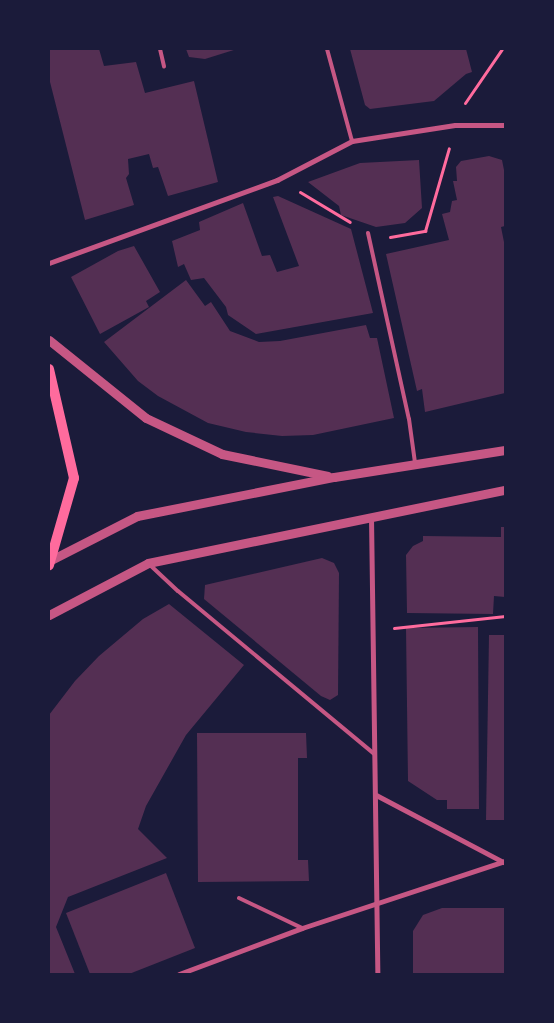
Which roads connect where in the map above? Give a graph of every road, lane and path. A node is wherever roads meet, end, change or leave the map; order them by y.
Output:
1 (160, 49) edge
2 (326, 49) edge
3 (502, 49) edge
4 (164, 66) dead end
5 (455, 125) junction
6 (505, 125) edge
7 (352, 141) junction
8 (277, 180) junction
9 (368, 233) junction
10 (49, 263) edge
11 (49, 340) edge
12 (49, 369) edge
13 (505, 450) edge
14 (415, 465) junction
15 (334, 477) junction
16 (505, 490) edge
17 (372, 516) junction
18 (50, 562) edge
19 (148, 563) junction
20 (49, 615) edge
21 (505, 616) edge
22 (373, 630) junction
23 (375, 755) junction
24 (376, 795) junction
25 (504, 862) edge
26 (239, 898) dead end
27 (376, 905) junction
28 (302, 928) junction
29 (178, 974) edge
30 (377, 974) edge

1 - 4 lane
2 - 7 lane
3 - 5 path
5 - 6 street
5 - 7 street
5 - 9 path
7 - 8 street
8 - 9 path
8 - 10 street
9 - 14 lane
11 - 15 street
12 - 18 main road
13 - 14 street
14 - 15 street
15 - 18 street
16 - 17 street
17 - 19 street
17 - 22 street
19 - 20 street
19 - 23 lane
21 - 22 path
22 - 23 street
23 - 24 street
24 - 25 street
24 - 27 street
25 - 27 street
26 - 28 lane
27 - 28 street
27 - 30 street
28 - 29 street

